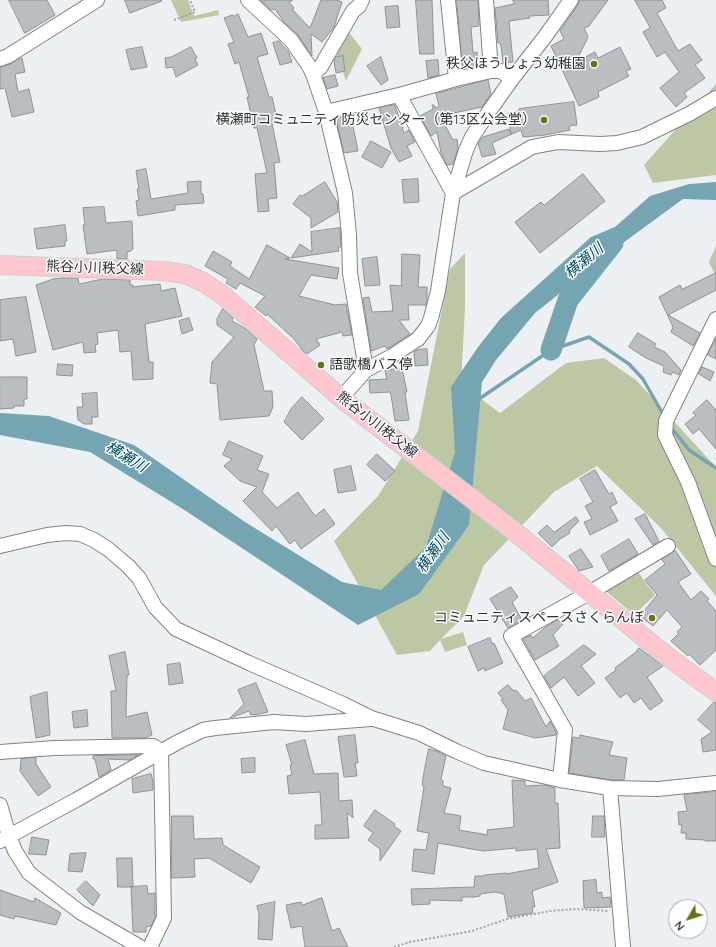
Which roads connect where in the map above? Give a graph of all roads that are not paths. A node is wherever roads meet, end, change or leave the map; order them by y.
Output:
1 (97, 0) edge
2 (248, 0) edge
3 (362, 0) edge
4 (448, 0) edge
5 (486, 0) edge
6 (571, 0) edge
7 (0, 58) edge
8 (491, 70) junction
9 (313, 74) junction
10 (456, 79) junction
11 (512, 79) junction
12 (399, 95) junction
13 (716, 98) edge
14 (326, 112) junction
15 (453, 193) junction
16 (0, 265) edge
17 (716, 320) edge
18 (366, 370) junction
19 (341, 398) junction
20 (0, 546) edge
21 (668, 546) dead end
22 (716, 559) edge
23 (588, 593) junction
24 (716, 692) edge
25 (371, 718) junction
26 (0, 752) edge
27 (161, 752) junction
28 (560, 780) junction
29 (716, 783) edge
30 (610, 788) junction
31 (0, 805) edge
32 (4, 839) edge
33 (116, 941) edge
34 (140, 947) edge
35 (150, 947) edge
36 (623, 947) edge

1 - 7 street
2 - 9 street
3 - 9 street
4 - 10 street
5 - 8 street
6 - 11 street
8 - 10 street
8 - 11 street
9 - 14 street
10 - 12 street
11 - 15 street
12 - 14 street
12 - 15 street
13 - 15 street
14 - 18 street
15 - 18 street
16 - 19 main road, 熊谷小川秩父線
17 - 22 street
18 - 19 street
19 - 23 main road, 熊谷小川秩父線
20 - 25 street
21 - 23 street
23 - 24 main road, 熊谷小川秩父線
23 - 28 street
25 - 27 street
25 - 28 street
26 - 27 street
27 - 32 street
27 - 35 street
28 - 30 street
29 - 30 street
30 - 36 street
31 - 32 street
32 - 33 street
33 - 34 street

